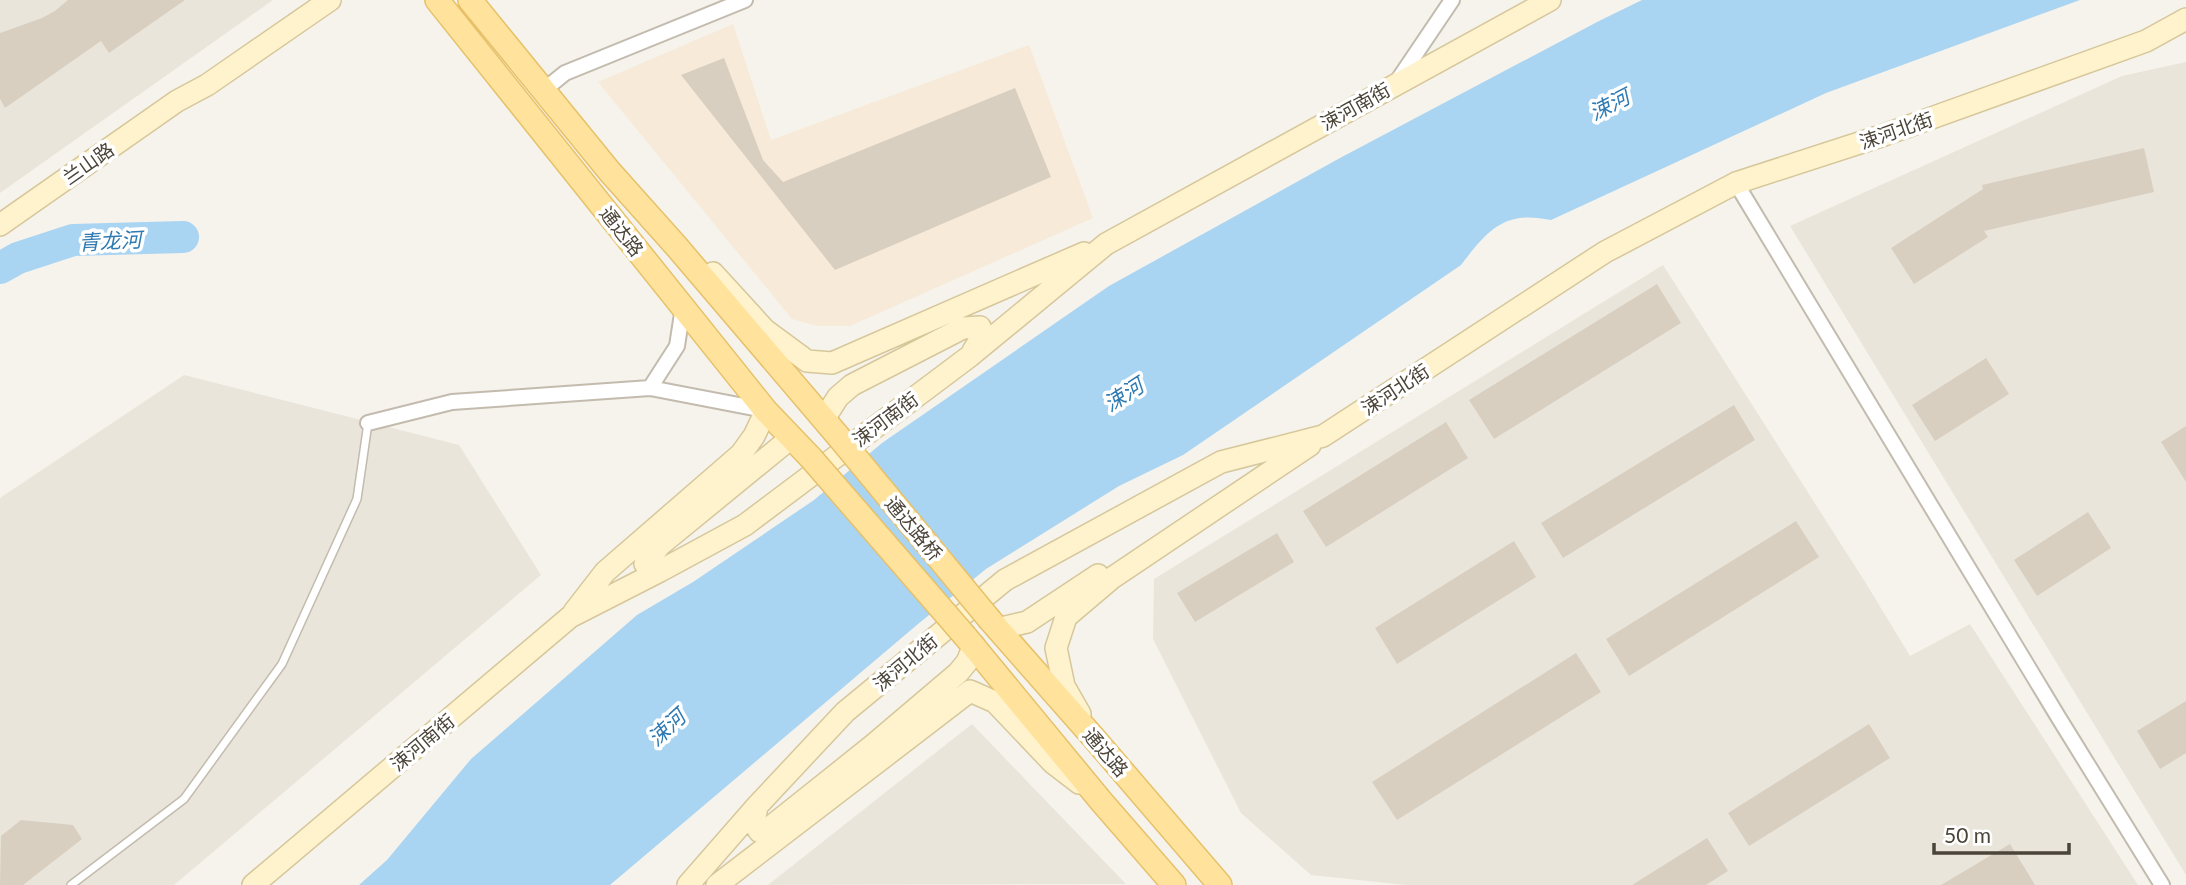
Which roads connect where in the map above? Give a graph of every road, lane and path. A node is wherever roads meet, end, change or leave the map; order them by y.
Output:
1 (308, 0) edge
2 (330, 0) edge
3 (437, 0) edge
4 (470, 0) edge
5 (745, 0) edge
6 (1452, 0) edge
7 (1550, 0) edge
8 (2186, 19) edge
9 (2186, 35) edge
10 (2146, 41) junction
11 (1394, 85) junction
12 (544, 90) junction
13 (177, 101) junction
14 (1736, 183) junction
15 (0, 225) edge
16 (1105, 244) junction
17 (677, 247) junction
18 (682, 307) junction
19 (970, 356) junction
20 (650, 388) junction
21 (766, 411) junction
22 (368, 423) joint
23 (831, 427) junction
24 (1323, 436) junction
25 (792, 438) junction
26 (811, 458) joint
27 (1202, 471) junction
28 (660, 571) junction
29 (570, 617) junction
30 (994, 625) junction
31 (970, 640) junction
32 (1093, 737) junction
33 (1101, 801) junction
34 (757, 806) junction
35 (71, 885) edge
36 (253, 885) edge
37 (688, 885) edge
38 (717, 885) edge
39 (1174, 885) edge
40 (1220, 885) edge
41 (2162, 885) edge

1 - 13 main road, 兰山路
2 - 13 main road, 兰山路
3 - 18 main road, 通达路
4 - 12 main road, 通达路
5 - 12 street
6 - 11 street
7 - 11 main road, 涑河南街
8 - 10 main road, 涑河北街
9 - 10 main road
10 - 14 main road, 涑河北街
11 - 16 main road, 涑河南街
12 - 17 main road, 通达路
13 - 15 main road, 兰山路
14 - 24 main road, 涑河北街
14 - 41 street
16 - 17 main road
16 - 19 main road, 涑河南街
17 - 23 main road, 通达路
18 - 20 street
18 - 21 main road, 通达路
19 - 23 main road
19 - 28 main road, 涑河南街
20 - 21 street
20 - 22 street
21 - 25 main road, 通达路
21 - 29 main road
22 - 35 lane
23 - 30 main road, 通达路桥, bridge
24 - 27 main road, 涑河北街
24 - 32 main road
25 - 26 main road, 通达路
25 - 28 main road
26 - 31 main road, 通达路桥, bridge
27 - 30 main road
27 - 34 main road, 涑河北街
28 - 29 main road, 涑河南街
29 - 36 main road, 涑河南街
30 - 32 main road, 通达路
31 - 33 main road, 通达路
31 - 34 main road
32 - 40 main road, 通达路
33 - 38 main road
33 - 39 main road, 通达路
34 - 37 main road, 涑河北街

